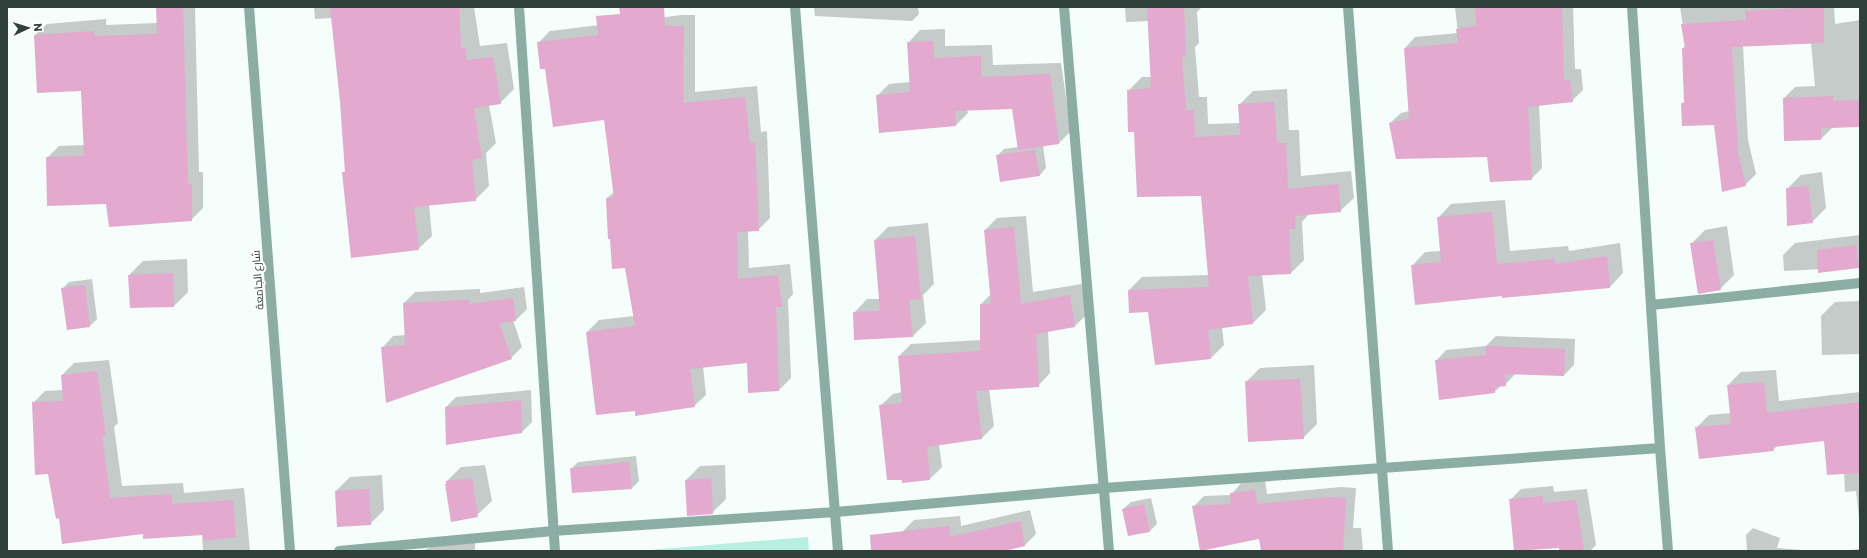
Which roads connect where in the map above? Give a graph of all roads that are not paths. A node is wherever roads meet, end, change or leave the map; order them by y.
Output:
1 (249, 7) edge
2 (519, 7) edge
3 (795, 7) edge
4 (1064, 7) edge
5 (1348, 7) edge
6 (1632, 7) edge
7 (1860, 283) edge
8 (1652, 305) junction
9 (1660, 448) junction
10 (1381, 468) junction
11 (1104, 488) junction
12 (836, 512) junction
13 (553, 531) junction
14 (290, 551) edge
15 (339, 551) edge
16 (555, 551) edge
17 (838, 551) edge
18 (1109, 551) edge
19 (1388, 551) edge
20 (1668, 551) edge

1 - 14 street, شارع الجامعة
2 - 13 street
3 - 12 street
4 - 11 street
5 - 10 street
6 - 8 street
7 - 8 street
8 - 9 street
9 - 10 street
9 - 20 street
10 - 11 street
10 - 19 street
11 - 12 street
11 - 18 street
12 - 13 street
12 - 17 street
13 - 15 street
13 - 16 street

